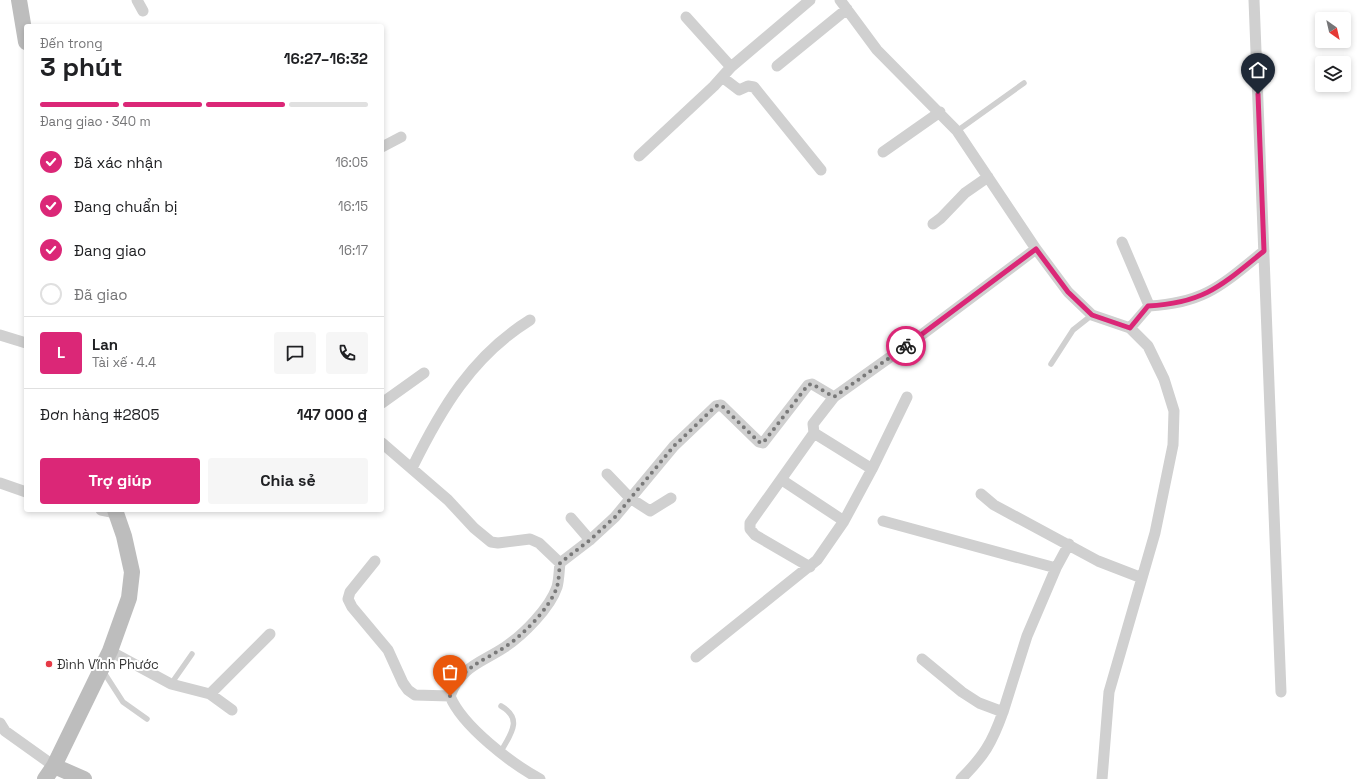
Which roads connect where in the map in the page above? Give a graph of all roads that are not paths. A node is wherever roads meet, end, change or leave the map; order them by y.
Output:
1 (19, 0) edge
2 (138, 0) edge
3 (810, 0) edge
4 (840, 0) edge
5 (1254, 0) edge
6 (847, 9) junction
7 (143, 11) dead end
8 (686, 17) dead end
9 (24, 30) edge
10 (778, 66) dead end
11 (731, 67) junction
12 (722, 77) junction
13 (1024, 83) dead end
14 (940, 112) junction
15 (957, 131) junction
16 (401, 137) dead end
17 (384, 146) edge
18 (883, 152) dead end
19 (639, 156) dead end
20 (821, 170) dead end
21 (988, 177) junction
22 (933, 224) dead end
23 (1122, 242) dead end
24 (1036, 249) junction
25 (1264, 251) junction
26 (1148, 306) junction
27 (1092, 315) junction
28 (530, 320) dead end
29 (1130, 328) junction
30 (0, 335) edge
31 (24, 342) edge
32 (1051, 364) dead end
33 (424, 373) dead end
34 (834, 397) junction
35 (907, 397) dead end
36 (384, 402) edge
37 (814, 433) junction
38 (384, 445) edge
39 (412, 468) junction
40 (872, 469) junction
41 (607, 474) dead end
42 (782, 480) junction
43 (0, 483) edge
44 (24, 491) edge
45 (981, 494) dead end
46 (630, 498) junction
47 (671, 498) dead end
48 (112, 512) edge
49 (571, 518) dead end
50 (883, 520) dead end
51 (844, 521) junction
52 (590, 540) junction
53 (1069, 544) junction
54 (375, 560) dead end
55 (560, 563) junction
56 (810, 567) junction
57 (1056, 568) junction
58 (1142, 578) junction
59 (270, 634) dead end
60 (110, 650) junction
61 (192, 654) dead end
62 (696, 657) dead end
63 (922, 659) dead end
64 (101, 667) junction
65 (171, 684) junction
66 (1282, 692) dead end
67 (210, 694) junction
68 (450, 696) junction
69 (501, 706) dead end
70 (232, 710) dead end
71 (1003, 712) junction
72 (147, 719) dead end
73 (0, 723) edge
74 (500, 753) junction
75 (50, 773) edge
76 (84, 779) edge
77 (540, 779) edge
78 (961, 779) edge
79 (1102, 779) edge

1 - 9 street
2 - 7 street
3 - 11 street
4 - 6 street
5 - 25 street
6 - 10 street
6 - 14 street
8 - 11 street
11 - 12 street
12 - 19 street
12 - 20 street
13 - 15 lane
14 - 15 street
14 - 18 street
15 - 21 street
16 - 17 street
21 - 22 street
21 - 24 street
23 - 26 street
24 - 27 street
24 - 34 street
25 - 26 street
25 - 66 street
26 - 29 street
27 - 29 street
27 - 32 lane
28 - 39 street
29 - 58 street
30 - 31 street
33 - 36 street
34 - 37 street
34 - 46 street
35 - 40 street
37 - 40 street
37 - 42 street
38 - 39 street
39 - 55 street
40 - 51 street
41 - 46 street
42 - 51 street
42 - 56 street
43 - 44 street
45 - 53 street
46 - 47 street
46 - 52 street
48 - 60 street
49 - 52 street
50 - 57 street
51 - 56 street
52 - 55 street
53 - 57 street
53 - 58 street
54 - 68 street
55 - 68 street
56 - 62 street
57 - 71 street
58 - 79 street
59 - 67 street
60 - 64 street
60 - 65 street
61 - 65 lane
63 - 71 street
64 - 72 lane
64 - 75 street
65 - 67 street
67 - 70 street
68 - 74 street
69 - 74 lane
71 - 78 street
73 - 75 street
74 - 77 street
75 - 76 street

